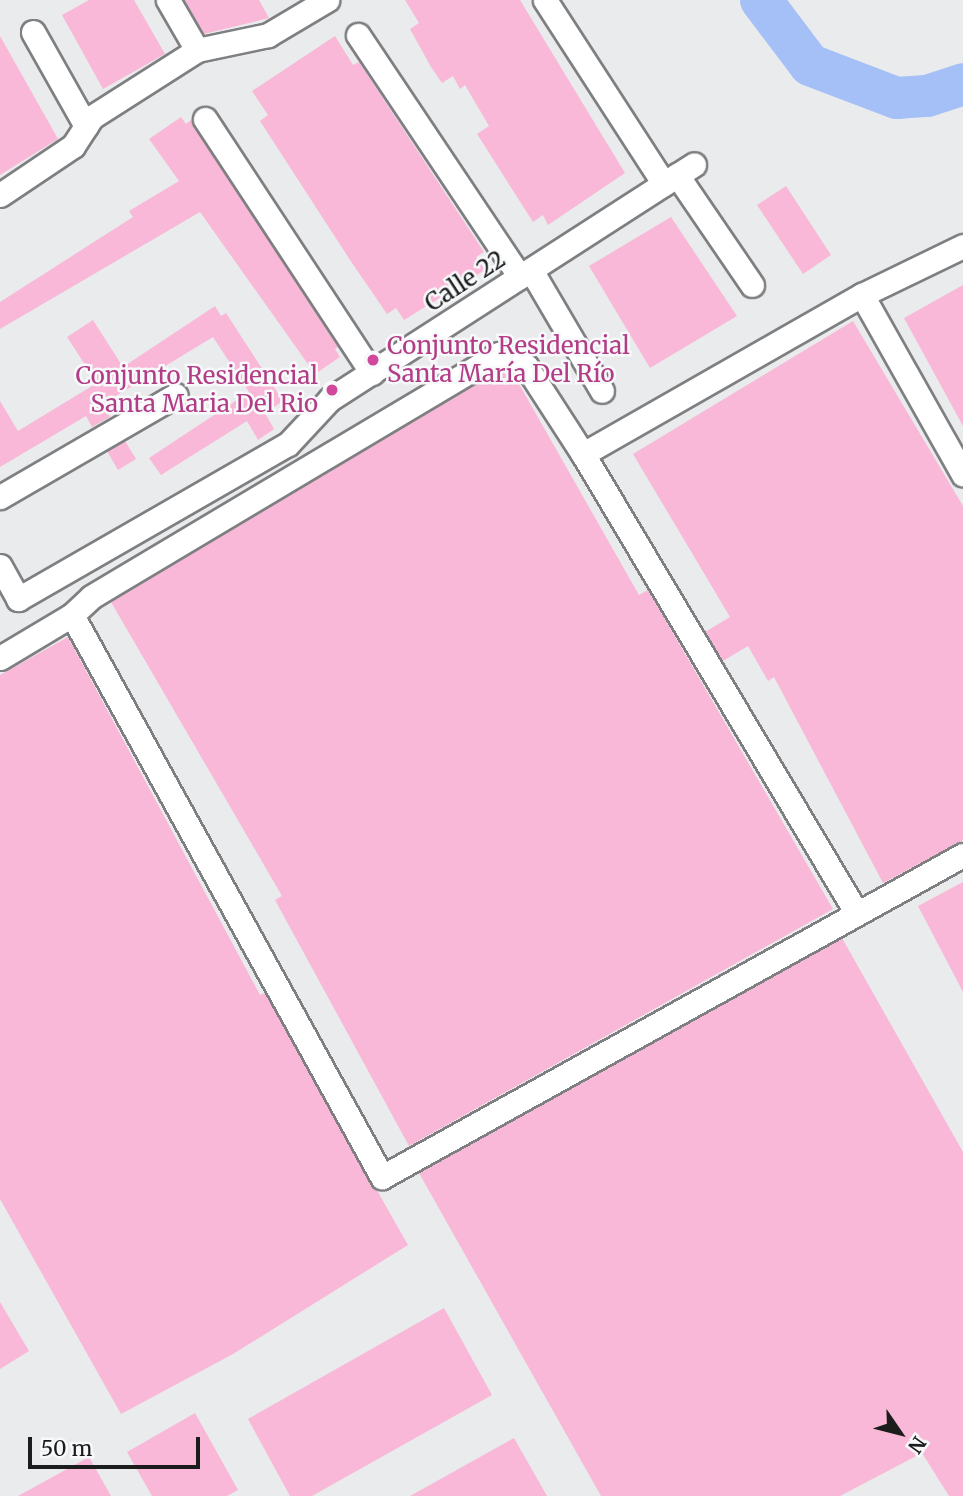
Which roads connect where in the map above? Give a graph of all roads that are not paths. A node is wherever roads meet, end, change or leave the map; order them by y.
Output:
1 (168, 0) edge
2 (545, 0) edge
3 (322, 1) edge
4 (33, 32) dead end
5 (358, 35) dead end
6 (198, 50) junction
7 (205, 119) dead end
8 (86, 126) junction
9 (679, 174) junction
10 (0, 195) edge
11 (963, 246) edge
12 (526, 273) junction
13 (752, 285) dead end
14 (862, 295) junction
15 (372, 373) junction
16 (602, 391) dead end
17 (176, 395) dead end
18 (583, 454) junction
19 (963, 474) edge
20 (0, 497) edge
21 (0, 566) edge
22 (72, 615) junction
23 (0, 658) edge
24 (963, 855) edge
25 (856, 912) junction

1 - 6 street
2 - 9 street
3 - 6 street
4 - 8 street
5 - 12 street
6 - 8 street
7 - 15 street
8 - 10 street
9 - 12 street, Calle 22
9 - 13 street
11 - 14 street
12 - 15 street, Calle 22
12 - 16 street
14 - 18 street
14 - 19 street
15 - 21 street, Calle 22
17 - 20 street
18 - 22 street
18 - 25 street
22 - 23 street
22 - 25 street
24 - 25 street

